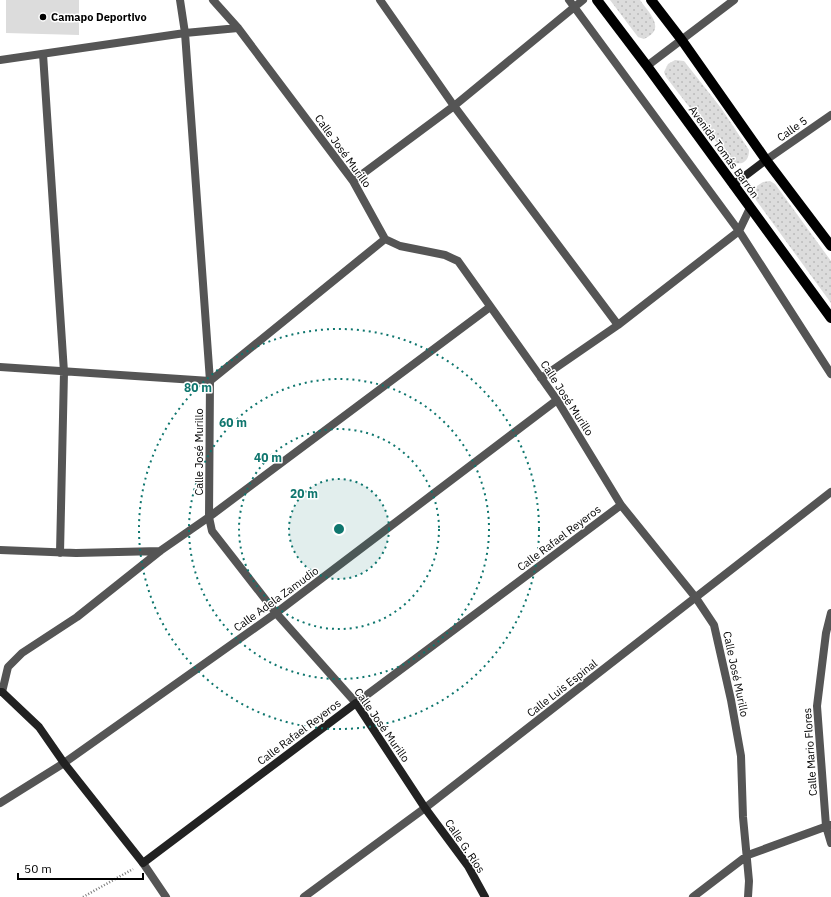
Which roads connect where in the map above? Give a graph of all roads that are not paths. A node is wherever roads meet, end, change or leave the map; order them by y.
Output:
1 (180, 0) edge
2 (213, 0) edge
3 (380, 0) edge
4 (570, 0) edge
5 (583, 0) edge
6 (597, 0) edge
7 (651, 0) edge
8 (734, 0) edge
9 (575, 8) junction
10 (238, 28) junction
11 (184, 33) junction
12 (681, 39) junction
13 (43, 54) junction
14 (0, 60) edge
15 (647, 66) junction
16 (454, 106) junction
17 (831, 115) edge
18 (766, 160) junction
19 (353, 181) junction
20 (733, 185) junction
21 (750, 208) junction
22 (739, 231) junction
23 (385, 239) junction
24 (831, 246) edge
25 (490, 307) junction
26 (831, 318) edge
27 (618, 325) junction
28 (0, 367) edge
29 (64, 372) junction
30 (831, 374) edge
31 (541, 378) junction
32 (210, 381) junction
33 (557, 400) junction
34 (831, 492) edge
35 (621, 505) junction
36 (209, 517) junction
37 (0, 550) edge
38 (160, 551) junction
39 (60, 553) junction
40 (696, 598) junction
41 (276, 613) junction
42 (831, 613) edge
43 (1, 692) edge
44 (356, 703) junction
45 (64, 763) junction
46 (0, 803) edge
47 (425, 808) junction
48 (828, 825) edge
49 (831, 843) edge
50 (748, 855) junction
51 (143, 863) junction
52 (166, 897) edge
53 (304, 897) edge
54 (485, 897) edge
55 (693, 897) edge
56 (748, 897) edge

1 - 11 street, Calle José Murillo
2 - 10 street, Calle José Murillo
3 - 16 street
4 - 9 street
5 - 9 street
6 - 15 main road, Avenida Tomás Barrón
7 - 12 main road
8 - 12 street
9 - 16 street
9 - 22 street
10 - 11 street
10 - 19 street, Calle José Murillo
11 - 13 street
11 - 32 street, Calle José Murillo
12 - 15 street
12 - 18 main road
13 - 14 street
13 - 29 street
15 - 20 main road, Avenida Tomás Barrón
16 - 19 street
16 - 27 street
17 - 18 street, Calle 5
18 - 20 street
18 - 24 main road
19 - 23 street, Calle José Murillo
20 - 21 main road, Avenida Tomás Barrón
21 - 22 street
21 - 26 main road, Avenida Tomás Barrón
22 - 27 street
22 - 30 street
23 - 25 street, Calle José Murillo
23 - 32 street
25 - 31 street, Calle José Murillo
25 - 36 street
27 - 31 street
28 - 29 street
29 - 32 street
29 - 39 street
31 - 33 street, Calle José Murillo
32 - 36 street, Calle José Murillo
33 - 35 street, Calle José Murillo
33 - 41 street, Calle Adela Zamudio
34 - 40 street, Calle Luis Espinal
35 - 40 street, Calle José Murillo
35 - 44 street, Calle Rafael Reyeros
36 - 38 street
36 - 41 street, Calle José Murillo
37 - 39 street
38 - 39 street
38 - 43 street
40 - 47 street, Calle Luis Espinal
40 - 50 street, Calle José Murillo
41 - 44 street, Calle José Murillo
41 - 45 street, Calle Adela Zamudio
42 - 48 street, Calle Mario Flores
43 - 45 street
44 - 47 street, Calle José Murillo
44 - 51 street, Calle Rafael Reyeros
45 - 46 street, Calle Adela Zamudio
45 - 51 street
47 - 53 street, Calle Luis Espinal
47 - 54 street, Calle G. Ríos
48 - 49 street, Calle Mario Flores
48 - 50 street
50 - 55 street
50 - 56 street, Calle José Murillo
51 - 52 street

